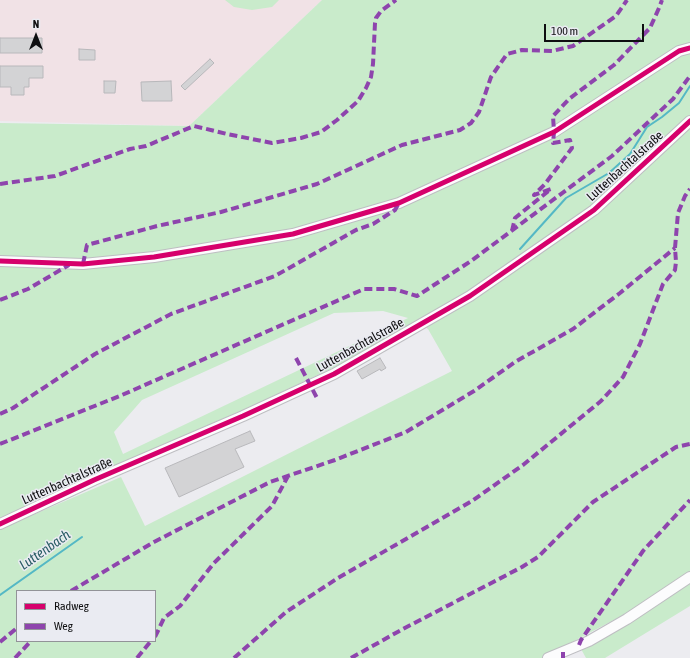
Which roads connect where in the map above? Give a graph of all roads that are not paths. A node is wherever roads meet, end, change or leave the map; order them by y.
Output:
1 (690, 48) edge
2 (690, 121) edge
3 (0, 261) edge
4 (0, 524) edge
5 (690, 577) edge
6 (548, 658) edge

1 - 3 street
2 - 4 street, Luttenbachtalstraße
5 - 6 street

